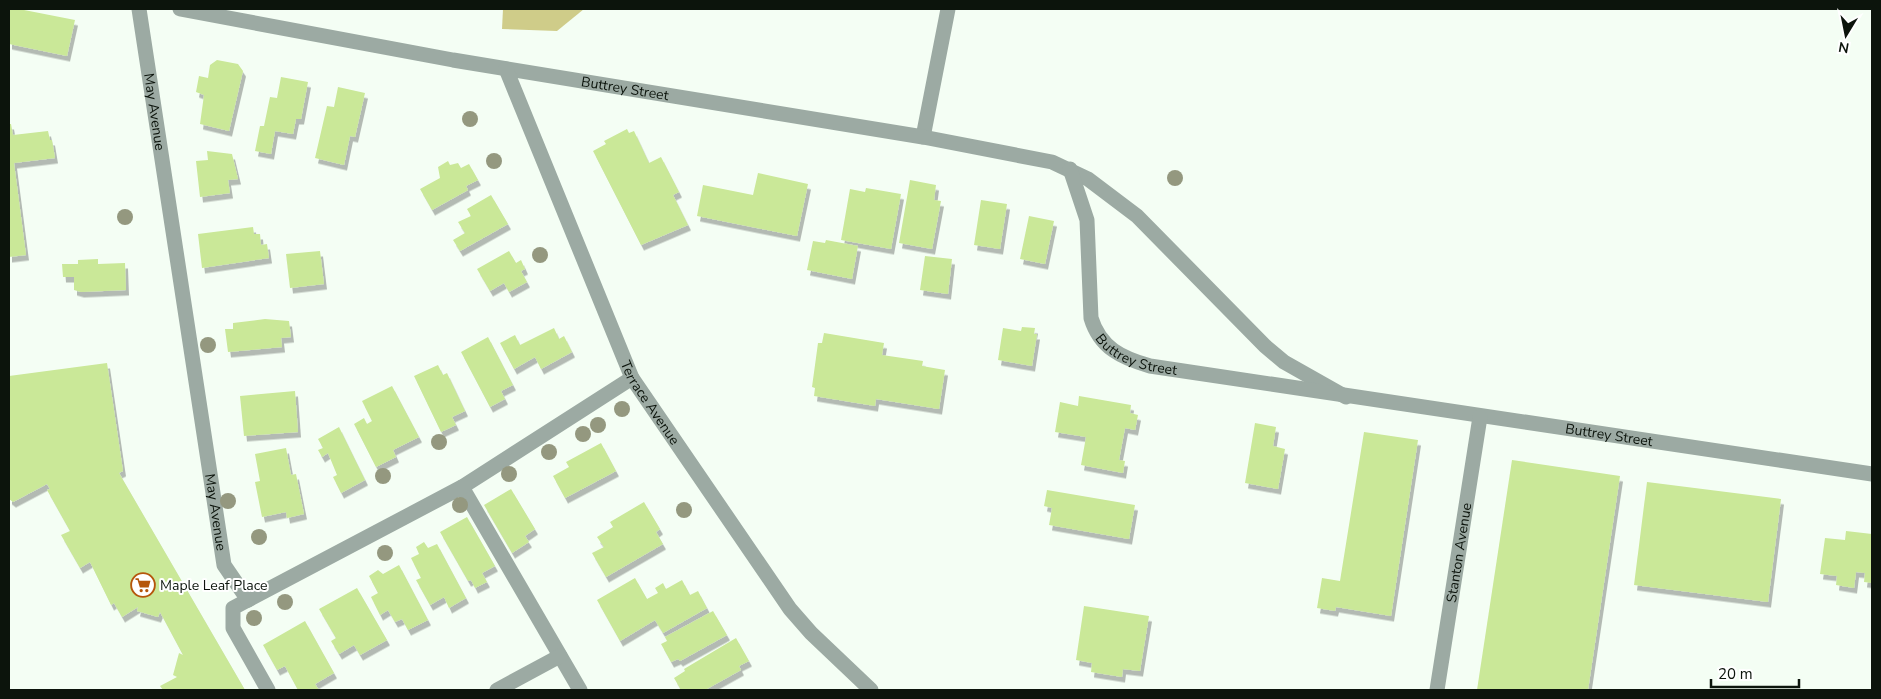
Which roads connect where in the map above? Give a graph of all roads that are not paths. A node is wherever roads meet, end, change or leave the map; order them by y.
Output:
1 (139, 9) edge
2 (180, 9) edge
3 (948, 9) edge
4 (506, 69) junction
5 (923, 137) junction
6 (1070, 169) junction
7 (632, 378) junction
8 (1346, 397) junction
9 (1480, 417) junction
10 (1872, 474) edge
11 (462, 487) junction
12 (248, 600) junction
13 (560, 656) junction
14 (268, 690) edge
15 (497, 690) edge
16 (580, 690) edge
17 (871, 690) edge
18 (1437, 690) edge

1 - 12 street, May Avenue
2 - 4 street, Buttrey Street
3 - 5 street
4 - 5 street, Buttrey Street
4 - 7 street, Terrace Avenue
5 - 6 street, Buttrey Street
6 - 8 street, Buttrey Street
6 - 8 street, Buttrey Street
7 - 11 street
7 - 17 street, Terrace Avenue
8 - 9 street, Buttrey Street
9 - 10 street, Buttrey Street
9 - 18 street, Stanton Avenue
11 - 12 street
11 - 13 street
12 - 14 street
13 - 15 street
13 - 16 street

